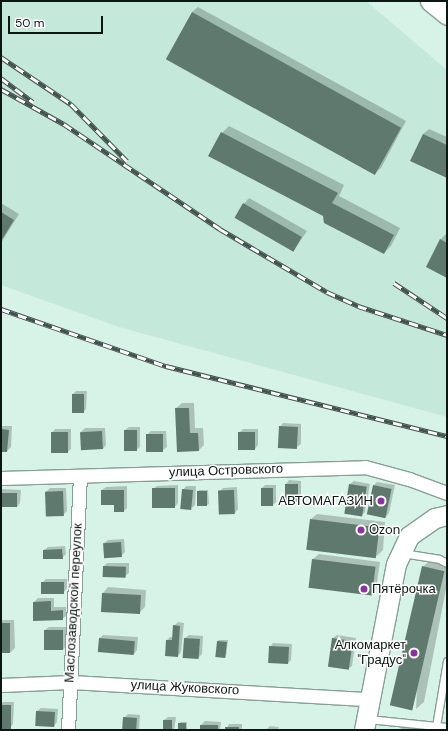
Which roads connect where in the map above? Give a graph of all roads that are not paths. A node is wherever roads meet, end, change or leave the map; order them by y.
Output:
1 (430, 1) edge
2 (447, 15) edge
3 (80, 476) junction
4 (1, 478) edge
5 (447, 493) edge
6 (447, 515) edge
7 (401, 553) junction
8 (447, 563) edge
9 (447, 661) edge
10 (71, 682) junction
11 (1, 685) edge
12 (369, 698) junction
13 (365, 724) edge
14 (436, 726) junction
15 (447, 727) edge
16 (68, 730) edge

1 - 2 main road
3 - 4 street, улица Островского
3 - 5 street, улица Островского
3 - 10 street, Маслозаводской переулок
6 - 7 main road
7 - 8 lane
7 - 12 main road
9 - 14 lane
10 - 11 street, улица Жуковского
10 - 12 street, улица Жуковского
10 - 16 street, Маслозаводской переулок
12 - 13 main road
13 - 14 lane
14 - 15 lane

